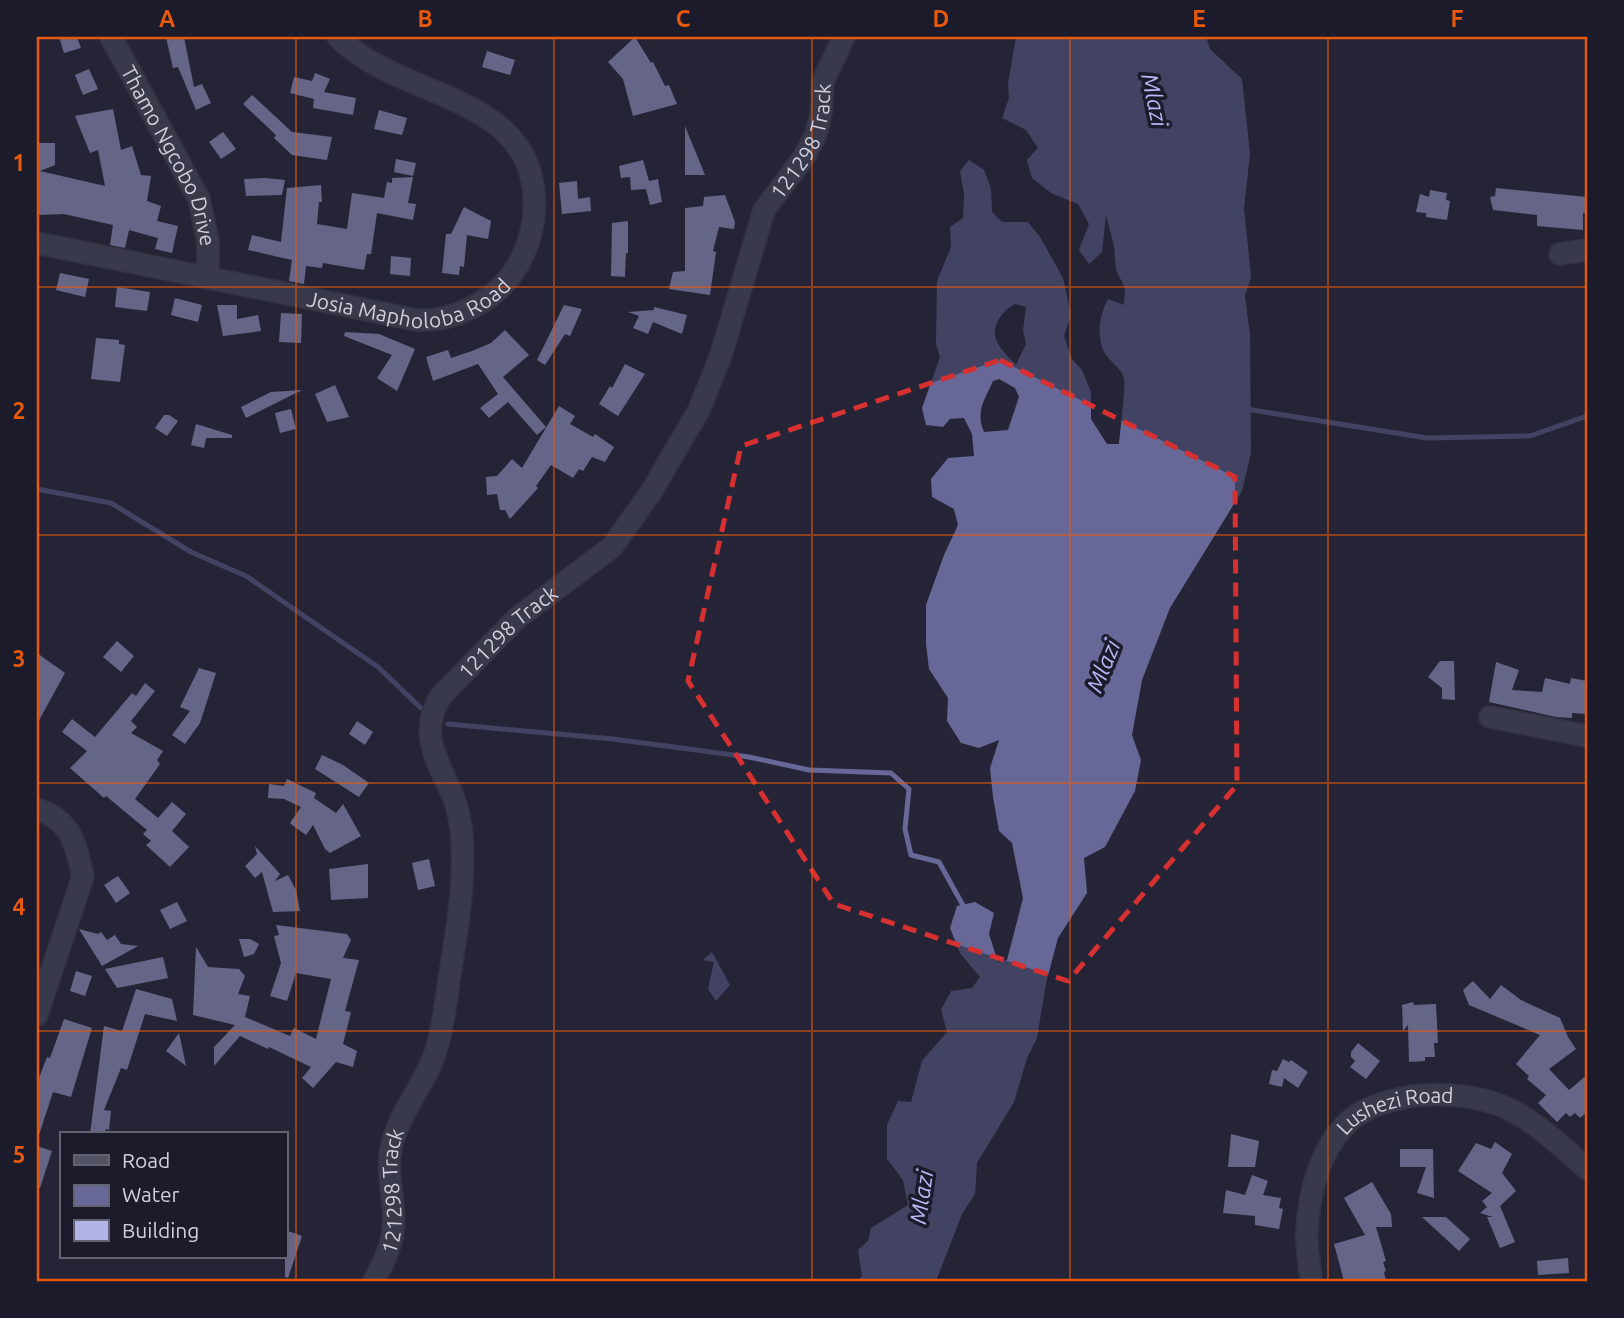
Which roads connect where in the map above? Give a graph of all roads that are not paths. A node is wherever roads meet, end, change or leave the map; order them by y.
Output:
1 (111, 37) edge
2 (338, 37) edge
3 (844, 37) edge
4 (37, 243) edge
5 (1587, 250) edge
6 (1560, 254) dead end
7 (208, 278) junction
8 (1490, 717) dead end
9 (1587, 736) edge
10 (37, 809) edge
11 (45, 964) edge
12 (37, 1015) edge
13 (1587, 1169) edge
14 (374, 1281) edge
15 (1311, 1281) edge

1 - 7 street, Thamo Ngcobo Drive
2 - 7 street, Josia Mapholoba Road
3 - 14 street, 121298 Track
4 - 7 street, Josia Mapholoba Road
5 - 6 street
8 - 9 street
10 - 11 street
11 - 12 street
13 - 15 street, Lushezi Road

